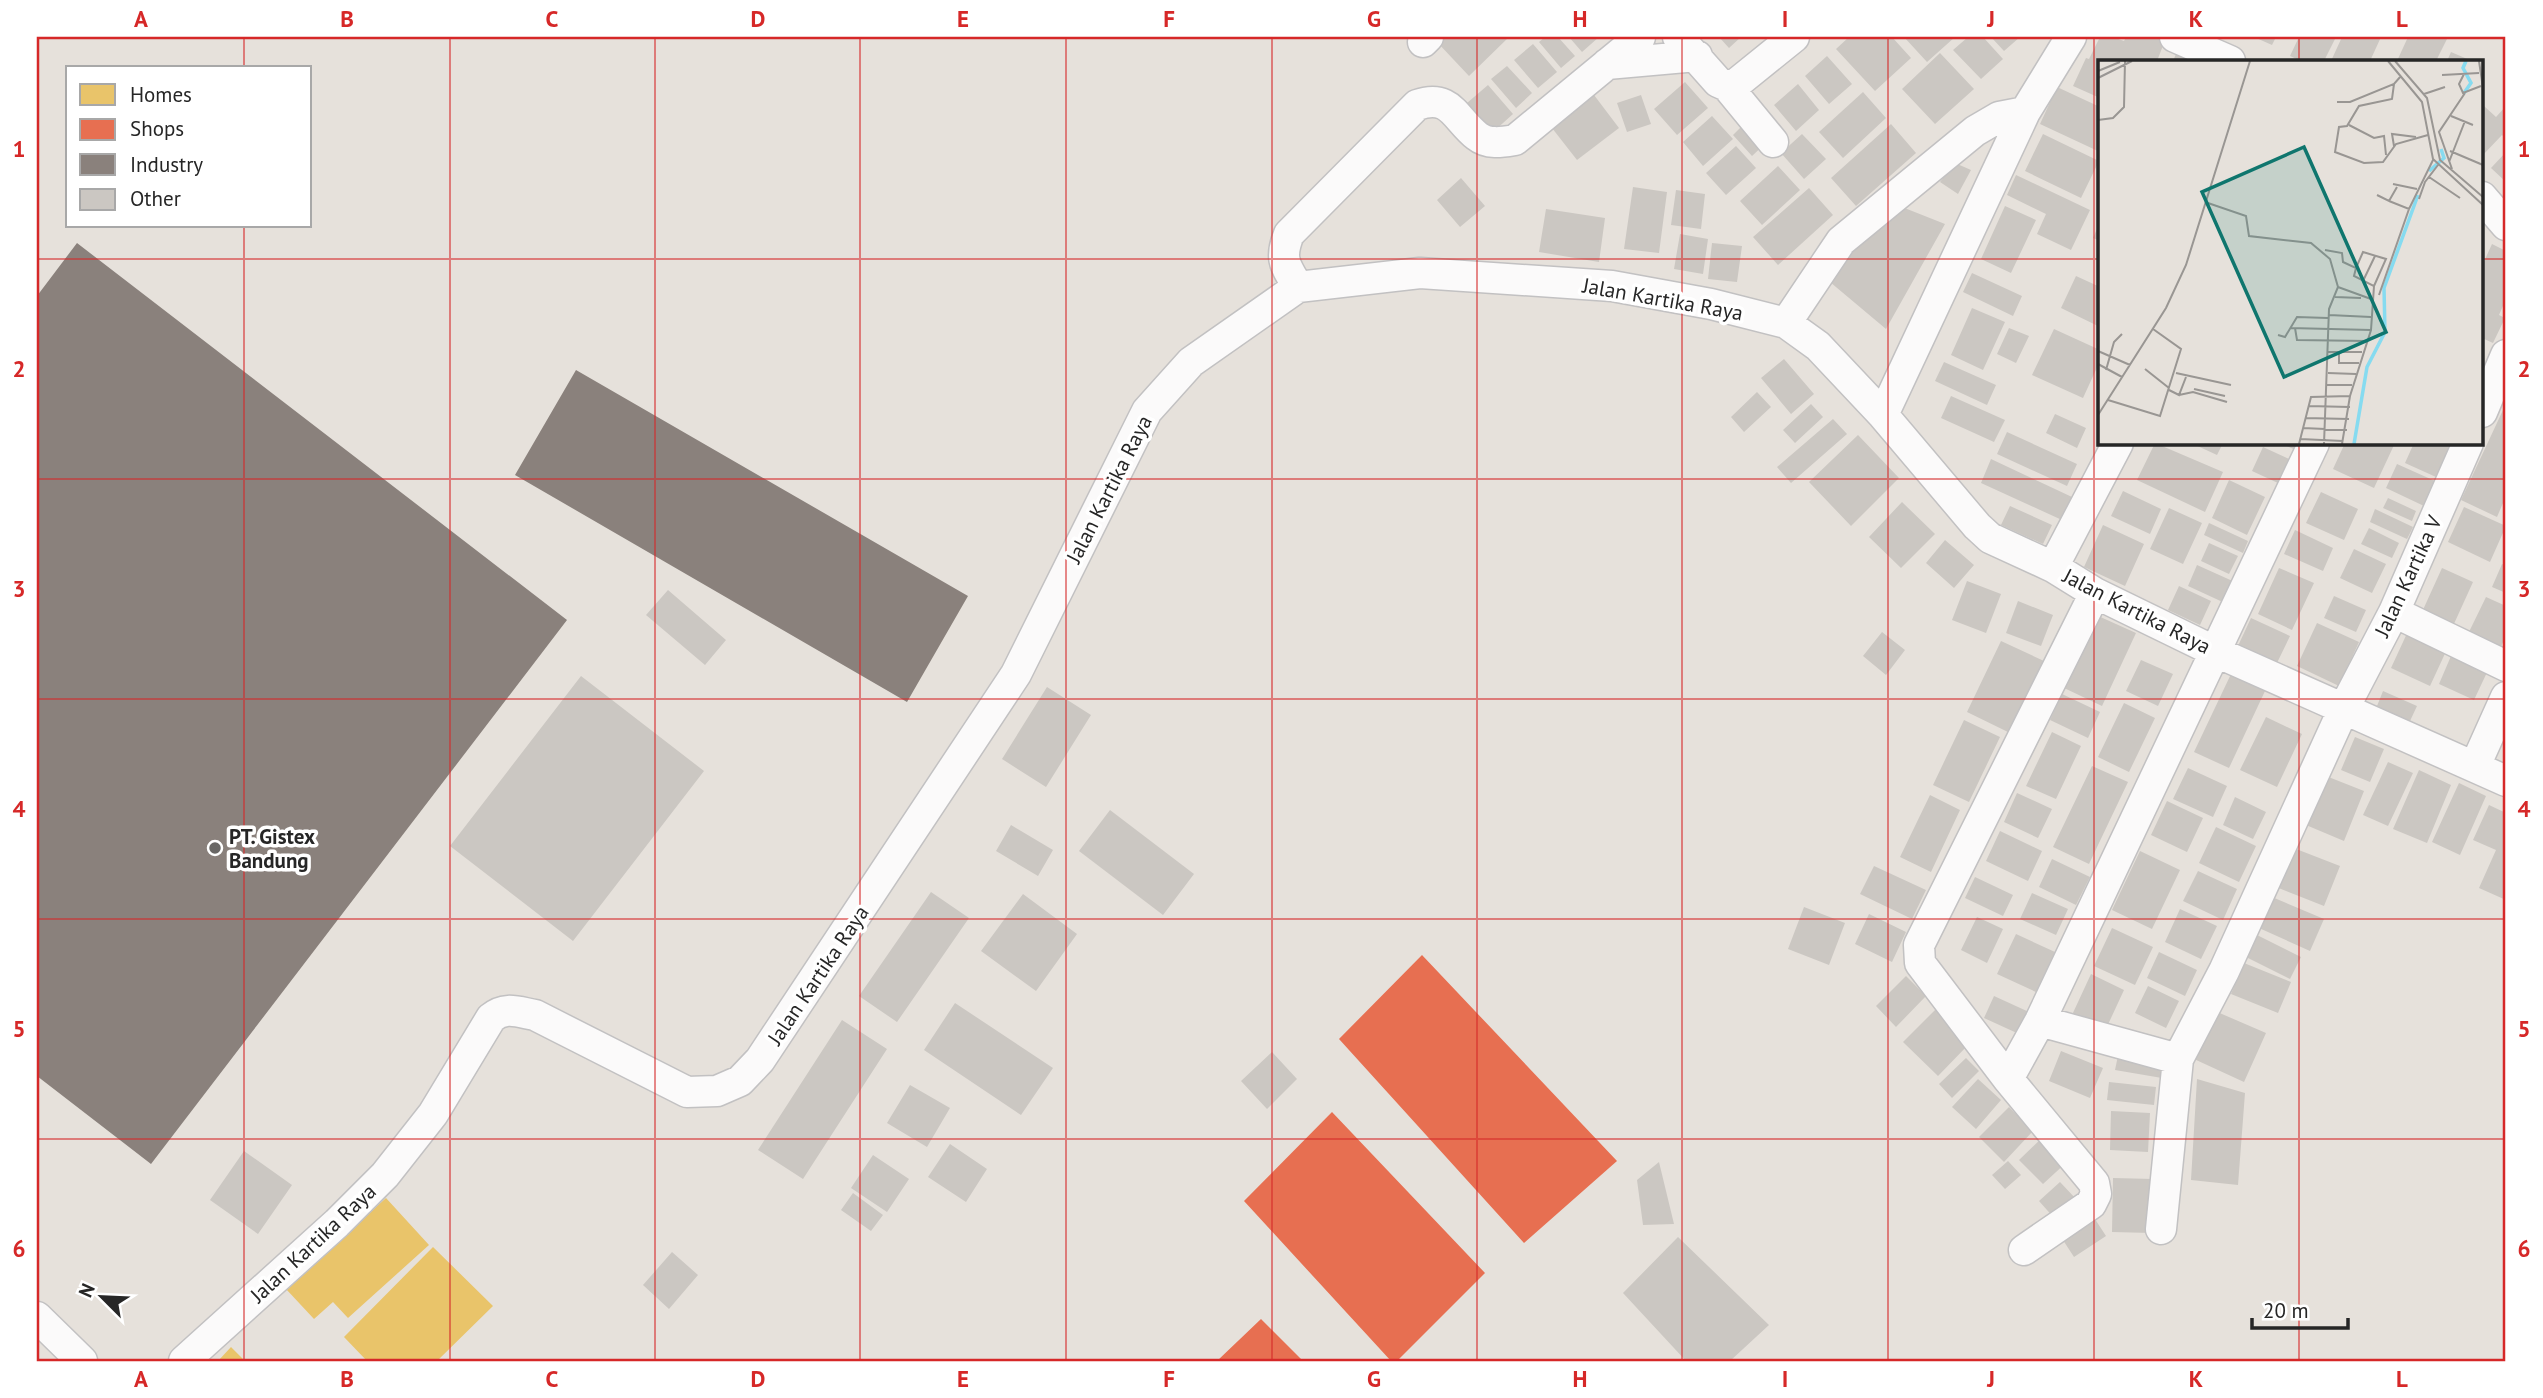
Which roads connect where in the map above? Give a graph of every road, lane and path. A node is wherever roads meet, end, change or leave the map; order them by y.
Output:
1 (1640, 37) edge
2 (1794, 37) edge
3 (2071, 37) edge
4 (2175, 37) edge
5 (1688, 46) edge
6 (2228, 60) edge
7 (1607, 64) junction
8 (1727, 86) junction
9 (2025, 111) junction
10 (1773, 142) dead end
11 (2484, 199) edge
12 (2506, 225) edge
13 (1298, 287) junction
14 (1786, 323) junction
15 (2506, 355) edge
16 (2484, 407) edge
17 (1883, 415) junction
18 (2117, 444) edge
19 (2314, 444) edge
20 (2468, 444) edge
21 (2053, 567) junction
22 (2095, 593) junction
23 (2395, 612) junction
24 (2214, 651) junction
25 (2506, 666) edge
26 (2506, 697) edge
27 (2344, 708) junction
28 (2475, 766) junction
29 (2506, 781) edge
30 (2040, 1021) junction
31 (2178, 1059) junction
32 (2008, 1080) junction
33 (2161, 1229) dead end
34 (2024, 1250) dead end
35 (37, 1317) edge
36 (82, 1361) edge
37 (184, 1361) edge

1 - 7 street
2 - 8 street
3 - 9 street
4 - 6 street
5 - 7 street
5 - 8 street
7 - 13 street
8 - 10 street
9 - 14 street
9 - 17 street
11 - 12 street
13 - 14 street, Jalan Kartika Raya
13 - 37 street, Jalan Kartika Raya
14 - 17 street, Jalan Kartika Raya
15 - 16 street
17 - 21 street, Jalan Kartika Raya
18 - 21 street
19 - 24 street
20 - 23 street, Jalan Kartika V
21 - 22 street, Jalan Kartika Raya
22 - 24 street, Jalan Kartika Raya
22 - 32 street
23 - 25 street
23 - 27 street, Jalan Kartika V
24 - 27 street, Jalan Kartika Raya
24 - 30 street
26 - 28 street
27 - 28 street, Jalan Kartika Raya
27 - 31 street, Jalan Kartika V
28 - 29 street, Jalan Kartika Raya
30 - 31 street
30 - 32 street
31 - 33 street
32 - 34 street
35 - 36 street

